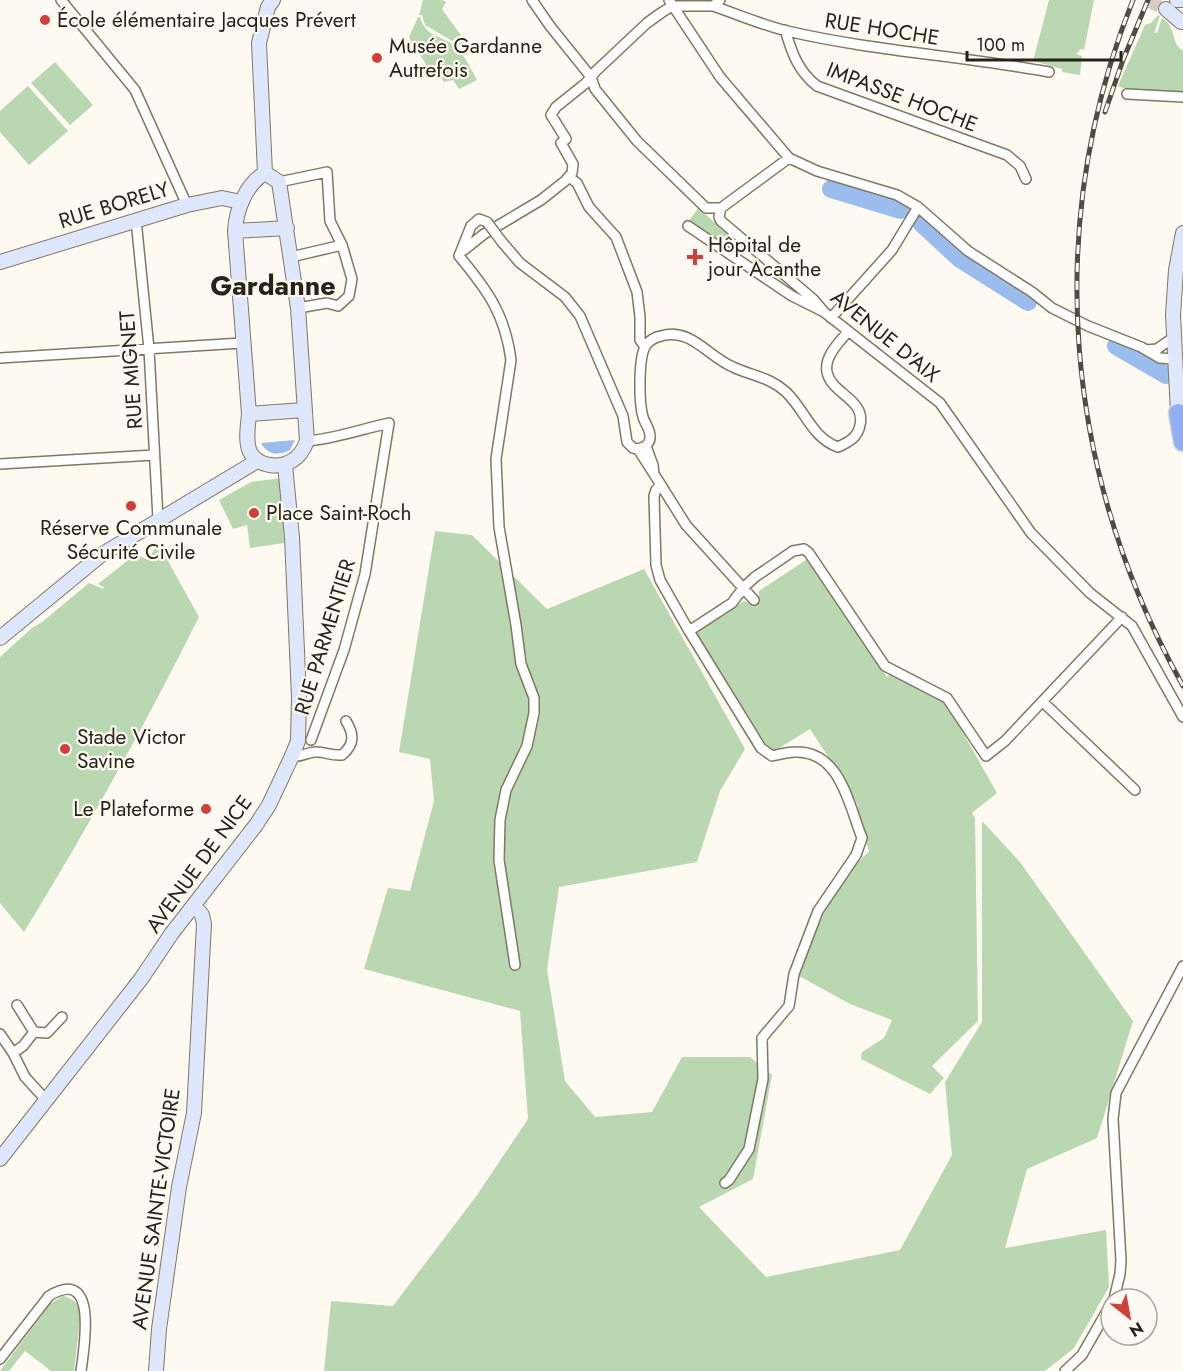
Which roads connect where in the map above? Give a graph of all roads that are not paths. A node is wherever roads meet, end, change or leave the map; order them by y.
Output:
1 (61, 0) edge
2 (273, 0) edge
3 (532, 0) edge
4 (1177, 0) tunnel mouth
5 (1183, 0) edge
6 (671, 3) edge
7 (716, 3) edge
8 (1166, 9) tunnel mouth
9 (1182, 23) edge
10 (785, 30) junction
11 (1049, 72) dead end
12 (591, 77) junction
13 (1127, 94) dead end
14 (1183, 97) edge
15 (789, 158) junction
16 (265, 173) junction
17 (569, 177) junction
18 (1026, 179) dead end
19 (279, 182) junction
20 (241, 202) junction
21 (187, 205) junction
22 (721, 208) junction
23 (916, 210) junction
24 (136, 220) junction
25 (688, 226) dead end
26 (287, 228) junction
27 (235, 231) junction
28 (1183, 233) edge
29 (342, 245) junction
30 (460, 254) junction
31 (291, 257) junction
32 (0, 262) edge
33 (298, 308) junction
34 (827, 315) junction
35 (848, 332) junction
36 (1173, 338) junction
37 (242, 343) junction
38 (645, 347) junction
39 (149, 349) junction
40 (1146, 350) junction
41 (0, 358) edge
42 (1174, 359) junction
43 (304, 410) junction
44 (1178, 412) joint
45 (249, 414) junction
46 (307, 441) junction
47 (1183, 442) edge
48 (642, 448) junction
49 (154, 455) junction
50 (257, 461) junction
51 (0, 464) edge
52 (285, 465) junction
53 (660, 486) junction
54 (158, 519) junction
55 (743, 588) junction
56 (754, 600) dead end
57 (1122, 617) junction
58 (689, 632) junction
59 (0, 638) edge
60 (1043, 702) junction
61 (1183, 717) edge
62 (346, 721) dead end
63 (304, 740) junction
64 (315, 751) junction
65 (292, 756) junction
66 (1135, 790) dead end
67 (199, 911) junction
68 (156, 959) junction
69 (515, 965) dead end
70 (1183, 966) edge
71 (16, 1005) dead end
72 (62, 1017) dead end
73 (34, 1032) junction
74 (0, 1034) edge
75 (13, 1053) junction
76 (46, 1100) junction
77 (0, 1159) edge
78 (725, 1183) dead end
79 (1117, 1287) edge
80 (1099, 1325) edge
81 (0, 1359) edge
82 (81, 1371) edge
83 (156, 1371) edge
84 (1065, 1371) edge

1 - 21 street
2 - 16 main road
3 - 12 street
4 - 5 main road
6 - 7 street, RUE HOCHE
6 - 12 street
6 - 15 street
7 - 10 street, RUE HOCHE
8 - 9 main road
10 - 11 street, RUE HOCHE
10 - 18 street, IMPASSE HOCHE
12 - 17 street
12 - 22 street
13 - 14 street
15 - 22 street
15 - 23 street
16 - 19 main road
16 - 20 main road
17 - 30 street
17 - 38 street
19 - 26 main road
19 - 29 street
20 - 21 main road, RUE BORELY
20 - 27 main road
21 - 24 main road, RUE BORELY
22 - 34 street, AVENUE D'AIX
23 - 34 street
23 - 40 street
24 - 32 main road, RUE BORELY
24 - 39 street, RUE MIGNET
25 - 34 street
26 - 27 main road
26 - 31 main road
27 - 37 main road
28 - 36 main road
29 - 31 street
29 - 33 street
30 - 48 street, bridge
30 - 69 street
31 - 33 main road
33 - 43 main road
34 - 35 street, AVENUE D'AIX
35 - 38 street
35 - 57 street, AVENUE D'AIX
36 - 40 street
36 - 42 main road
37 - 39 street
37 - 45 main road
38 - 48 street
39 - 41 street
39 - 49 street, RUE MIGNET
40 - 42 street
42 - 44 main road
43 - 45 main road
43 - 46 main road
44 - 47 highway
45 - 50 main road
46 - 52 main road
46 - 63 street, RUE PARMENTIER
48 - 53 street
49 - 51 street
49 - 54 street, RUE MIGNET
50 - 52 main road
50 - 54 main road
52 - 63 main road
53 - 55 street
53 - 58 street
54 - 59 main road
55 - 56 street
55 - 58 street
55 - 60 street
57 - 60 street
57 - 61 street, AVENUE D'AIX
58 - 78 street
60 - 66 street
62 - 64 street
63 - 64 street
63 - 65 main road
64 - 65 street
65 - 67 main road, AVENUE DE NICE
65 - 68 main road, AVENUE DE NICE
67 - 68 main road, AVENUE DE NICE
67 - 83 main road, AVENUE SAINTE-VICTOIRE
68 - 76 main road, AVENUE DE NICE
70 - 79 street
71 - 73 street
72 - 73 street
73 - 75 street
74 - 75 street
75 - 76 street
76 - 77 main road, AVENUE DE NICE
80 - 84 street
81 - 82 street

